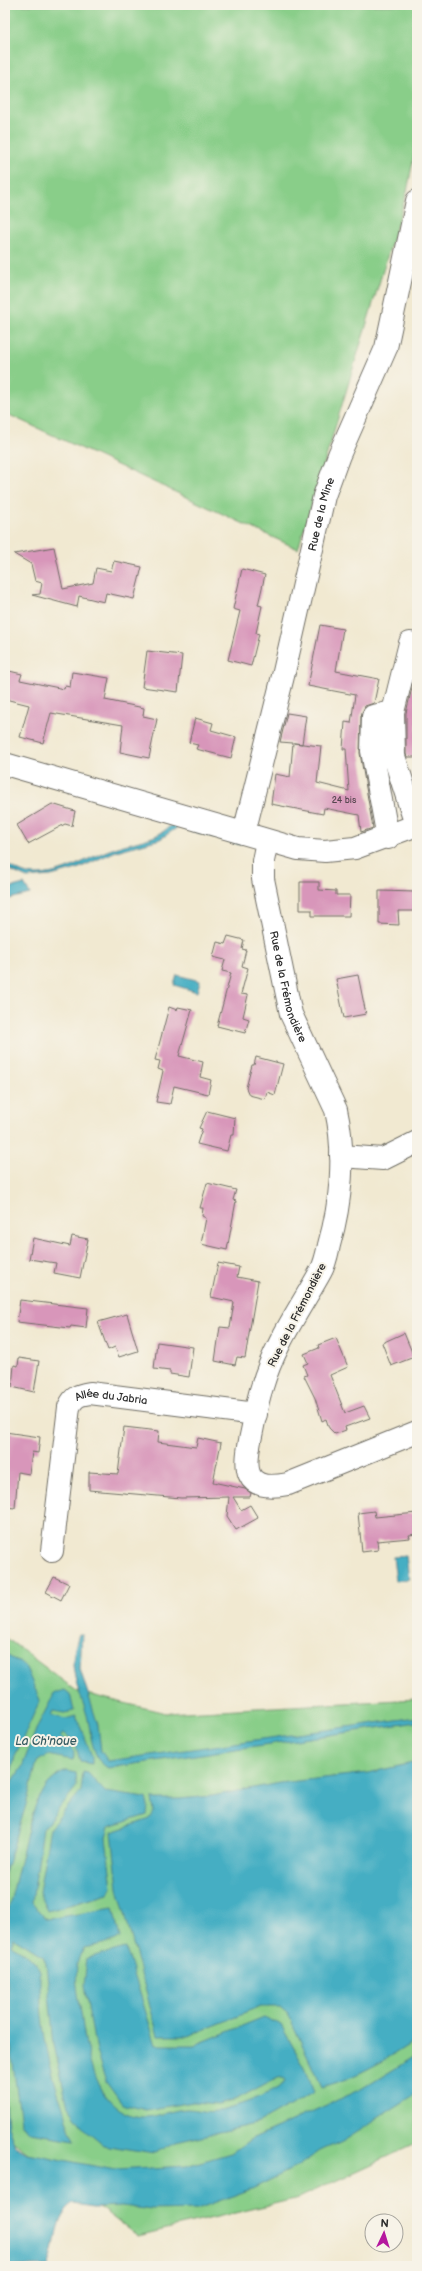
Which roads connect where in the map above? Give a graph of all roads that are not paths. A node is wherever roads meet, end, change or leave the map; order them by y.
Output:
1 (417, 201) edge
2 (410, 644) dead end
3 (392, 712) junction
4 (5, 764) edge
5 (417, 825) edge
6 (244, 834) junction
7 (388, 838) junction
8 (265, 849) junction
9 (417, 1142) edge
10 (341, 1156) junction
11 (256, 1414) junction
12 (417, 1432) edge
13 (52, 1551) dead end

1 - 6 street, Rue de la Mine
2 - 3 street
3 - 5 street
3 - 7 street
4 - 6 street
5 - 7 street
6 - 8 street
7 - 8 street
8 - 10 street, Rue de la Frémondière
9 - 10 street
10 - 11 street, Rue de la Frémondière
11 - 12 street, Rue de la Frémondière
11 - 13 street, Allée du Jabria

